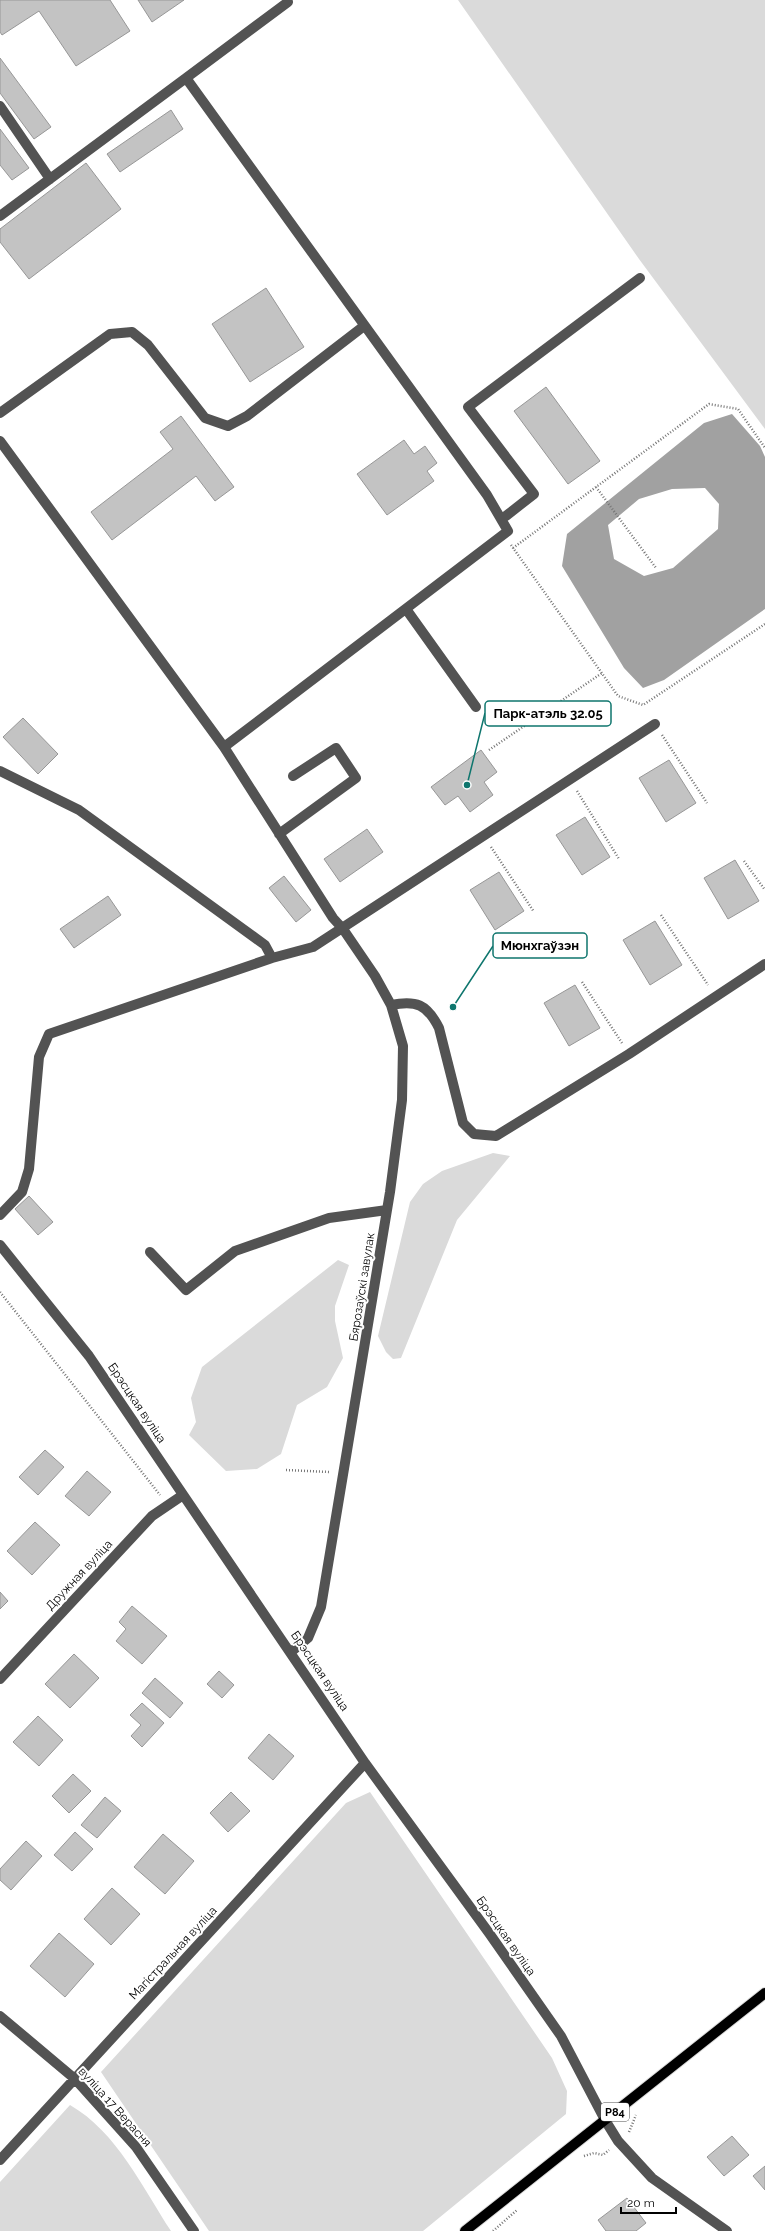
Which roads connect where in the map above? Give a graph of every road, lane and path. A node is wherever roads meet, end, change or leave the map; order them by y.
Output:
1 (288, 2) dead end
2 (186, 78) junction
3 (0, 106) edge
4 (50, 179) junction
5 (0, 216) edge
6 (640, 278) dead end
7 (364, 326) junction
8 (0, 413) edge
9 (0, 441) edge
10 (765, 448) edge
11 (596, 487) junction
12 (502, 519) junction
13 (656, 568) dead end
14 (406, 610) junction
15 (765, 624) edge
16 (602, 673) junction
17 (476, 707) dead end
18 (655, 724) joint
19 (224, 747) junction
20 (489, 750) dead end
21 (0, 771) edge
22 (293, 776) dead end
23 (570, 780) junction
24 (707, 803) dead end
25 (279, 834) junction
26 (484, 836) junction
27 (619, 859) dead end
28 (744, 861) dead end
29 (765, 890) edge
30 (534, 912) dead end
31 (661, 915) dead end
32 (343, 929) junction
33 (272, 958) junction
34 (765, 964) edge
35 (582, 982) dead end
36 (716, 997) junction
37 (391, 1005) junction
38 (629, 1054) junction
39 (387, 1210) junction
40 (0, 1215) edge
41 (0, 1245) edge
42 (150, 1252) dead end
43 (0, 1292) edge
44 (286, 1470) dead end
45 (342, 1472) junction
46 (183, 1495) junction
47 (168, 1505) junction
48 (292, 1652) junction
49 (0, 1679) edge
50 (365, 1763) junction
51 (765, 1993) edge
52 (0, 2016) edge
53 (75, 2079) junction
54 (605, 2120) junction
55 (0, 2160) edge
56 (194, 2231) edge
57 (466, 2231) edge
58 (727, 2231) edge

1 - 2 street
2 - 4 street
2 - 7 street
3 - 4 street
4 - 5 street
6 - 12 street
7 - 8 street
7 - 12 street
9 - 19 street, Бярозаўскі завулак
10 - 11 path
11 - 13 path
11 - 16 path
12 - 14 street
14 - 17 street
14 - 19 street
15 - 16 path
16 - 20 path
18 - 23 street
18 - 24 path
19 - 25 street, Бярозаўскі завулак
21 - 33 street
22 - 25 street
23 - 26 street
23 - 27 path
25 - 32 street, Бярозаўскі завулак
26 - 30 path
26 - 32 street
28 - 29 path
31 - 36 path
32 - 33 street
32 - 37 street, Бярозаўскі завулак
33 - 40 street
34 - 36 street
35 - 38 path
36 - 38 street
37 - 38 street
37 - 39 street, Бярозаўскі завулак
39 - 42 street
39 - 45 street, Бярозаўскі завулак
41 - 46 street, Брэсцкая вуліца
43 - 47 path
44 - 45 path
45 - 48 street, Бярозаўскі завулак
46 - 47 street, Дружная вуліца
46 - 48 street, Брэсцкая вуліца
47 - 49 street, Дружная вуліца
48 - 50 street, Брэсцкая вуліца
50 - 53 street, Магістральная вуліца
50 - 54 street, Брэсцкая вуліца
51 - 54 main road, Р84
52 - 53 street, вуліца 17 Верасня
53 - 55 street, Магістральная вуліца
53 - 56 street, вуліца 17 Верасня
54 - 57 main road, Р84
54 - 58 street, Брэсцкая вуліца

